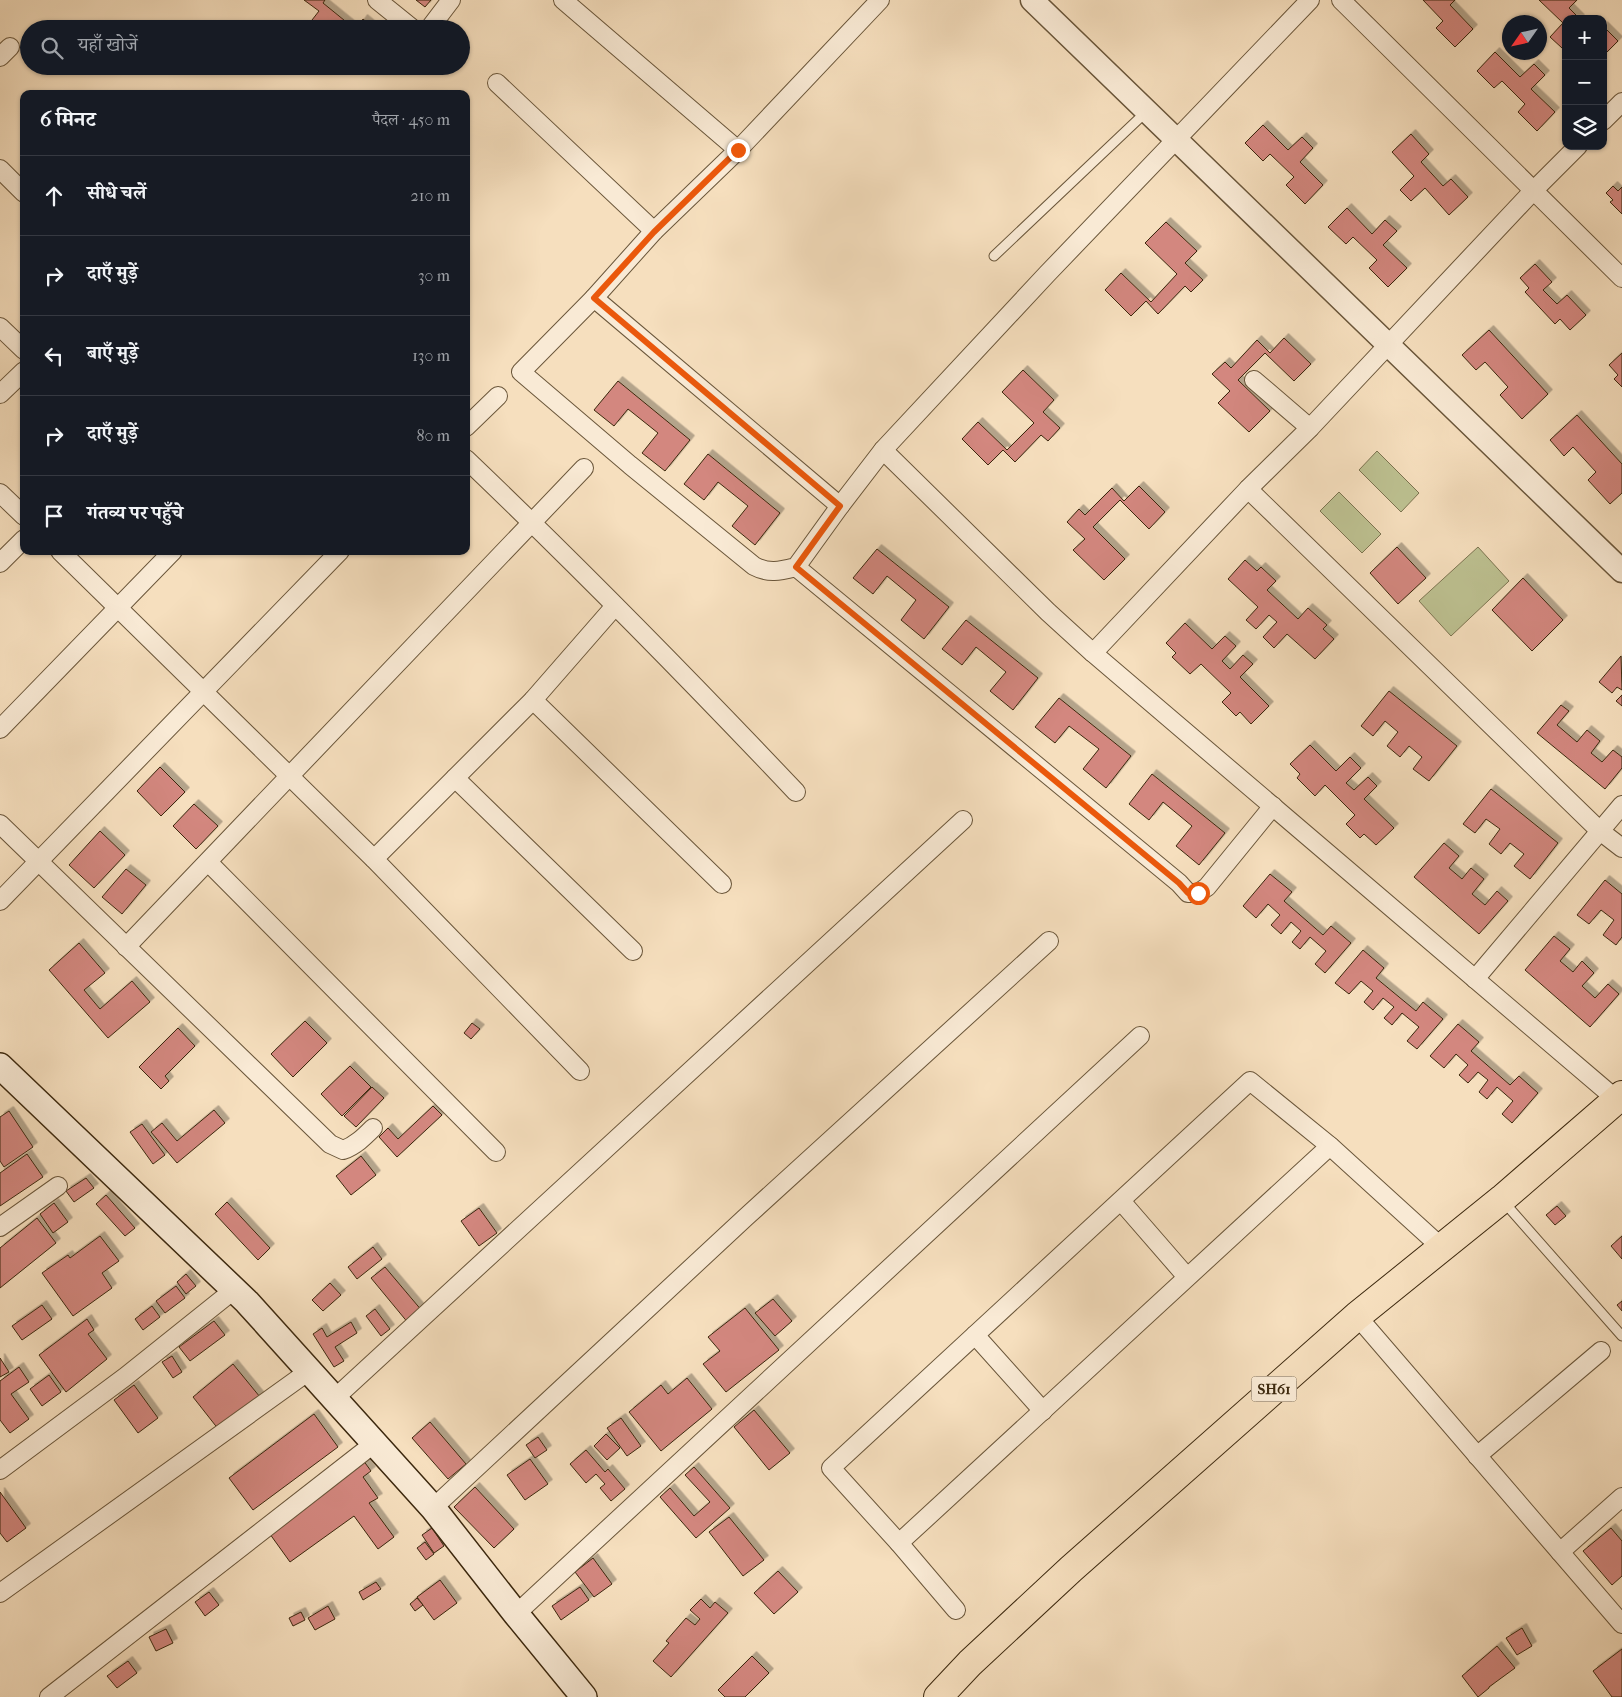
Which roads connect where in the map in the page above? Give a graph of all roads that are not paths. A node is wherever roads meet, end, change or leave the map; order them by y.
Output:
1 (377, 0) edge
2 (451, 0) edge
3 (563, 0) edge
4 (880, 0) edge
5 (1032, 0) edge
6 (1310, 0) edge
7 (1341, 0) edge
8 (402, 20) edge
9 (436, 20) edge
10 (497, 83) dead end
11 (1622, 102) edge
12 (1147, 112) junction
13 (1607, 117) edge
14 (1176, 139) junction
15 (738, 150) junction
16 (1574, 150) edge
17 (0, 169) edge
18 (20, 189) edge
19 (1533, 191) junction
20 (654, 232) junction
21 (994, 256) dead end
22 (1622, 278) edge
23 (594, 298) junction
24 (0, 327) edge
25 (1388, 344) junction
26 (20, 346) edge
27 (20, 375) edge
28 (1254, 380) dead end
29 (0, 394) edge
30 (498, 396) dead end
31 (470, 423) edge
32 (1310, 428) junction
33 (884, 450) junction
34 (470, 462) edge
35 (584, 468) dead end
36 (1248, 489) junction
37 (0, 493) edge
38 (840, 506) junction
39 (20, 512) edge
40 (532, 522) junction
41 (20, 543) edge
42 (64, 555) edge
43 (169, 555) edge
44 (336, 555) edge
45 (0, 563) edge
46 (796, 567) junction
47 (1622, 571) edge
48 (615, 606) junction
49 (118, 608) junction
50 (1094, 653) junction
51 (204, 692) junction
52 (533, 700) junction
53 (0, 729) edge
54 (289, 778) junction
55 (455, 778) junction
56 (796, 792) dead end
57 (1622, 805) edge
58 (1273, 806) junction
59 (963, 820) dead end
60 (0, 824) edge
61 (1600, 831) junction
62 (1622, 848) edge
63 (374, 859) junction
64 (39, 862) junction
65 (208, 862) junction
66 (722, 884) dead end
67 (0, 902) edge
68 (1049, 941) dead end
69 (126, 947) junction
70 (633, 951) dead end
71 (1475, 979) junction
72 (1140, 1036) dead end
73 (0, 1066) edge
74 (580, 1071) dead end
75 (1619, 1097) edge
76 (373, 1128) dead end
77 (1330, 1146) junction
78 (496, 1152) dead end
79 (58, 1186) dead end
80 (1502, 1199) junction
81 (1121, 1201) junction
82 (0, 1227) edge
83 (1441, 1248) junction
84 (1187, 1276) junction
85 (235, 1289) junction
86 (1357, 1316) junction
87 (975, 1336) junction
88 (1622, 1336) edge
89 (1601, 1351) dead end
90 (309, 1371) junction
91 (335, 1398) junction
92 (1043, 1411) junction
93 (376, 1442) junction
94 (1477, 1456) junction
95 (0, 1470) edge
96 (1622, 1497) edge
97 (433, 1508) junction
98 (899, 1543) junction
99 (1560, 1552) junction
100 (0, 1593) edge
101 (956, 1610) dead end
102 (516, 1614) junction
103 (1622, 1624) edge
104 (577, 1695) edge
105 (49, 1697) edge
106 (938, 1697) edge

1 - 8 street
2 - 9 street
3 - 15 street
4 - 15 street
5 - 12 street
6 - 14 street
7 - 19 street
10 - 20 street
11 - 13 street
12 - 14 street
12 - 21 lane
14 - 25 street
14 - 33 street
15 - 20 street
16 - 19 street
17 - 18 street
19 - 22 street
19 - 25 street
20 - 23 street
23 - 38 street
23 - 46 street
24 - 26 street
25 - 32 street
25 - 47 street
27 - 29 street
28 - 32 street
30 - 31 street
32 - 36 street
33 - 38 street
33 - 50 street
34 - 40 street
35 - 40 street
36 - 50 street
36 - 61 street
37 - 39 street
38 - 46 street
40 - 48 street
40 - 54 street
41 - 45 street
42 - 49 street
43 - 49 street
44 - 51 street
46 - 58 street
48 - 52 street
48 - 56 street
49 - 51 street
49 - 53 street
50 - 58 street
51 - 54 street
51 - 64 street
52 - 55 street
52 - 66 street
54 - 63 street
54 - 65 street
55 - 63 street
55 - 70 street
57 - 61 street
58 - 71 street
59 - 91 street
60 - 64 street
61 - 62 street
61 - 71 street
63 - 74 street
64 - 67 street
64 - 69 street
65 - 69 street
65 - 78 street
68 - 97 street
69 - 76 street
71 - 75 street
72 - 102 street
73 - 85 main road
75 - 80 main road, SH61
77 - 81 street
77 - 83 street
77 - 84 street
79 - 82 street
80 - 83 main road, SH61
80 - 88 lane
81 - 84 street
81 - 87 street
83 - 86 main road, SH61
84 - 92 street
85 - 90 main road
85 - 95 street
86 - 94 street
86 - 106 main road, SH61
87 - 92 street
87 - 98 street
89 - 94 street
90 - 91 main road
90 - 100 street
91 - 93 main road
92 - 98 street
93 - 97 main road
93 - 105 street
94 - 99 street
96 - 99 street
97 - 102 main road
98 - 101 street
99 - 103 street
102 - 104 main road

